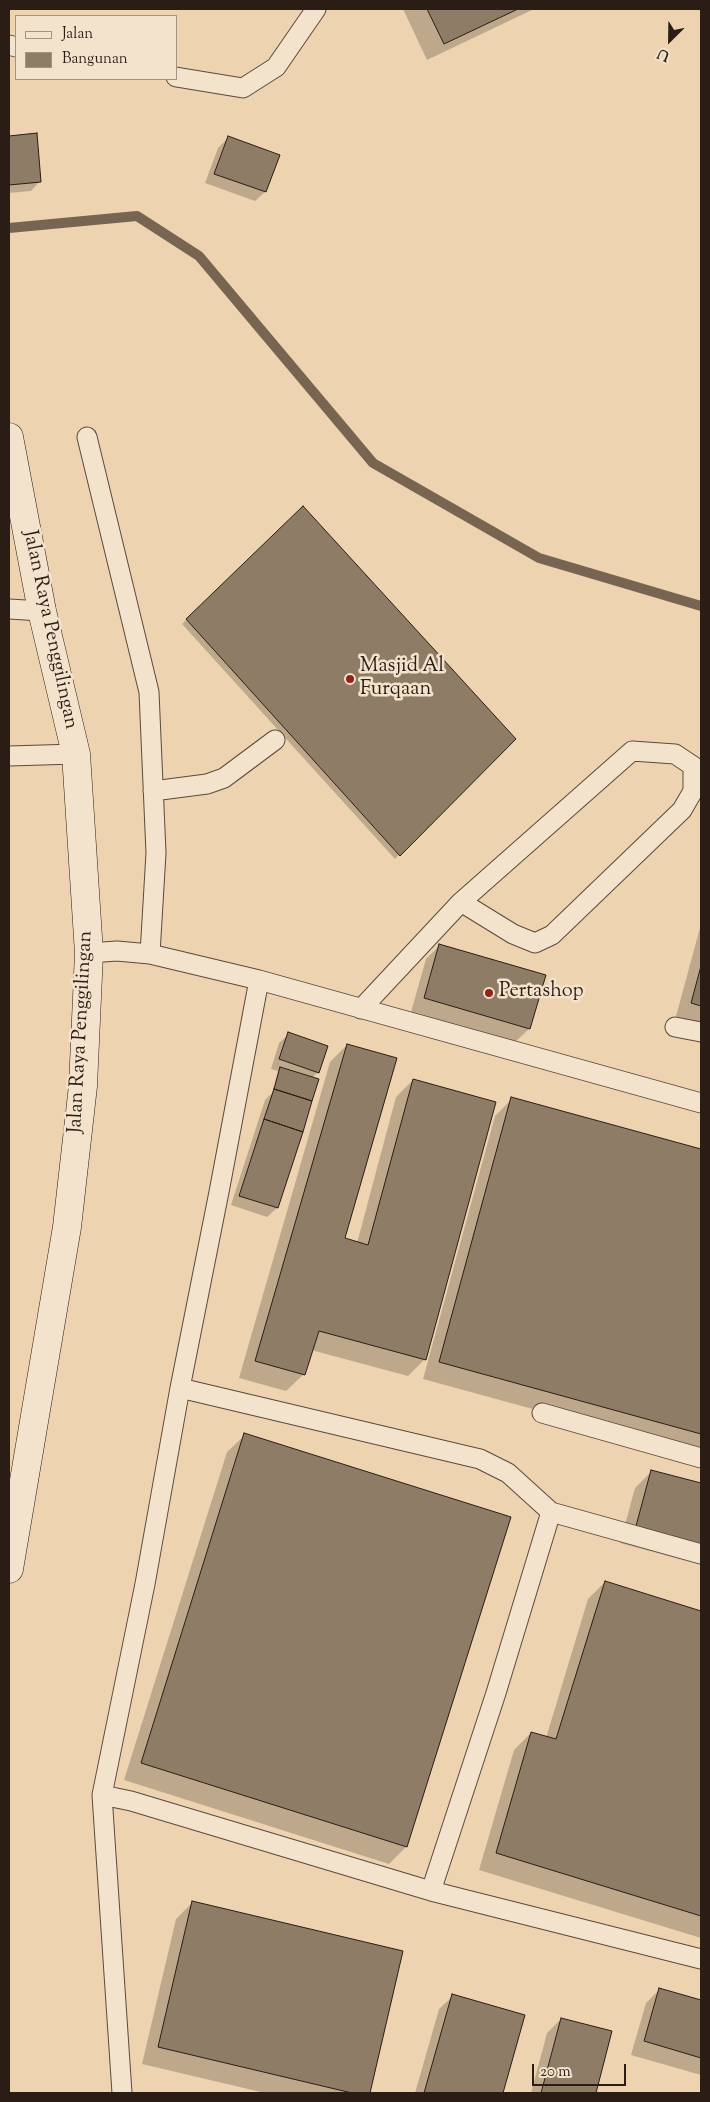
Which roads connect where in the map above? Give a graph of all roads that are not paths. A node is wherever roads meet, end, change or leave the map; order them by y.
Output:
1 (316, 9) edge
2 (178, 77) edge
3 (9, 437) edge
4 (87, 437) dead end
5 (9, 609) edge
6 (42, 611) junction
7 (275, 740) dead end
8 (76, 754) junction
9 (9, 756) edge
10 (153, 791) junction
11 (461, 902) junction
12 (89, 953) junction
13 (150, 954) junction
14 (259, 980) junction
15 (362, 1009) junction
16 (675, 1027) dead end
17 (701, 1032) edge
18 (701, 1103) edge
19 (180, 1388) junction
20 (542, 1413) dead end
21 (701, 1458) edge
22 (551, 1512) junction
23 (701, 1554) edge
24 (9, 1569) edge
25 (102, 1795) junction
26 (431, 1892) junction
27 (701, 1959) edge
28 (122, 2093) edge

1 - 2 lane
3 - 6 street, Jalan Raya Penggilingan
4 - 10 lane
5 - 6 lane
6 - 8 street, Jalan Raya Penggilingan
7 - 10 lane
8 - 9 lane
8 - 12 street, Jalan Raya Penggilingan
10 - 13 lane
11 - 11 lane
11 - 15 lane
12 - 13 lane
12 - 24 street, Jalan Raya Penggilingan
13 - 14 lane
14 - 15 lane
14 - 19 lane
15 - 18 lane
16 - 17 lane
19 - 22 lane
19 - 25 lane
20 - 21 lane
22 - 23 lane
22 - 26 lane
25 - 26 lane
25 - 28 lane
26 - 27 lane

